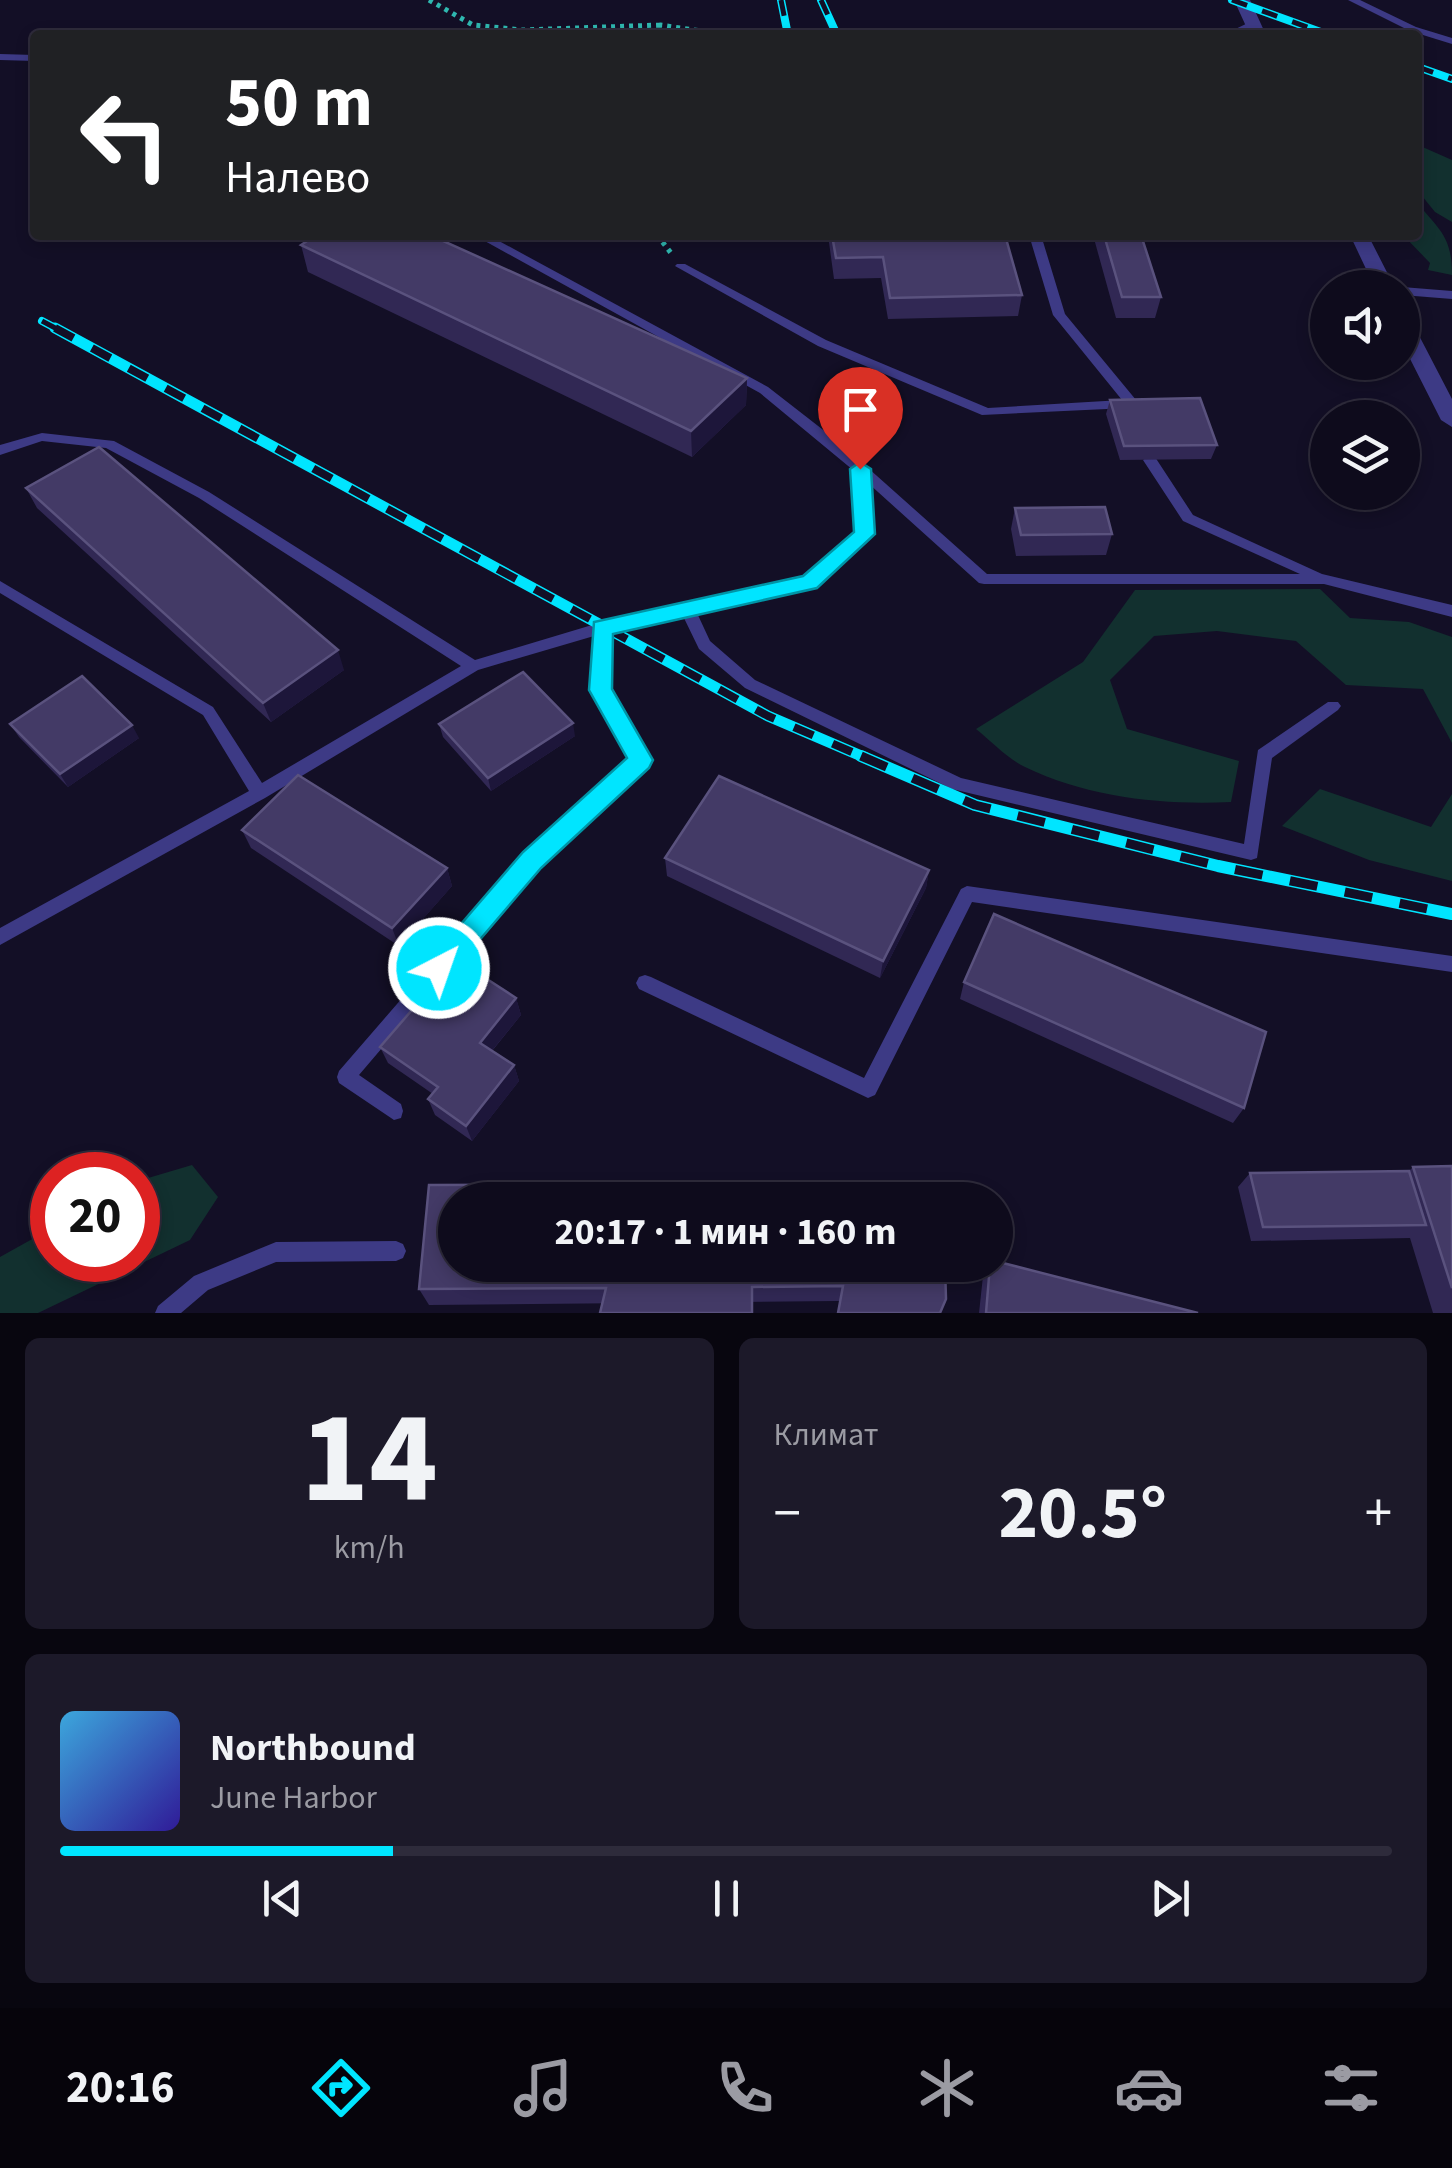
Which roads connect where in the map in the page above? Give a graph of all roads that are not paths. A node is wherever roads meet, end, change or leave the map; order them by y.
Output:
1 (1242, 0) edge
2 (1353, 0) edge
3 (1256, 30) edge
4 (1413, 30) edge
5 (1422, 33) edge
6 (1452, 41) edge
7 (0, 56) edge
8 (30, 58) edge
9 (489, 240) edge
10 (1036, 240) edge
11 (1361, 240) edge
12 (681, 266) dead end
13 (1376, 270) edge
14 (1420, 293) edge
15 (1452, 296) edge
16 (1420, 357) edge
17 (1452, 420) edge
18 (0, 450) edge
19 (1150, 460) edge
20 (860, 469) junction
21 (1324, 579) junction
22 (0, 586) edge
23 (687, 608) junction
24 (1452, 611) edge
25 (602, 628) junction
26 (473, 666) junction
27 (1333, 706) dead end
28 (259, 793) junction
29 (0, 937) edge
30 (1452, 964) edge
31 (645, 983) dead end
32 (394, 1111) dead end
33 (396, 1251) dead end
34 (165, 1313) edge

1 - 3 street
2 - 4 lane
5 - 6 lane
7 - 8 lane
9 - 20 lane
10 - 12 lane
11 - 13 street
14 - 15 lane
16 - 17 street
18 - 26 lane
19 - 21 lane
20 - 21 lane
20 - 23 lane
21 - 24 lane
22 - 28 lane
23 - 25 lane
23 - 27 lane
25 - 26 lane
25 - 32 lane
26 - 28 lane
28 - 29 lane
30 - 31 lane
33 - 34 lane

